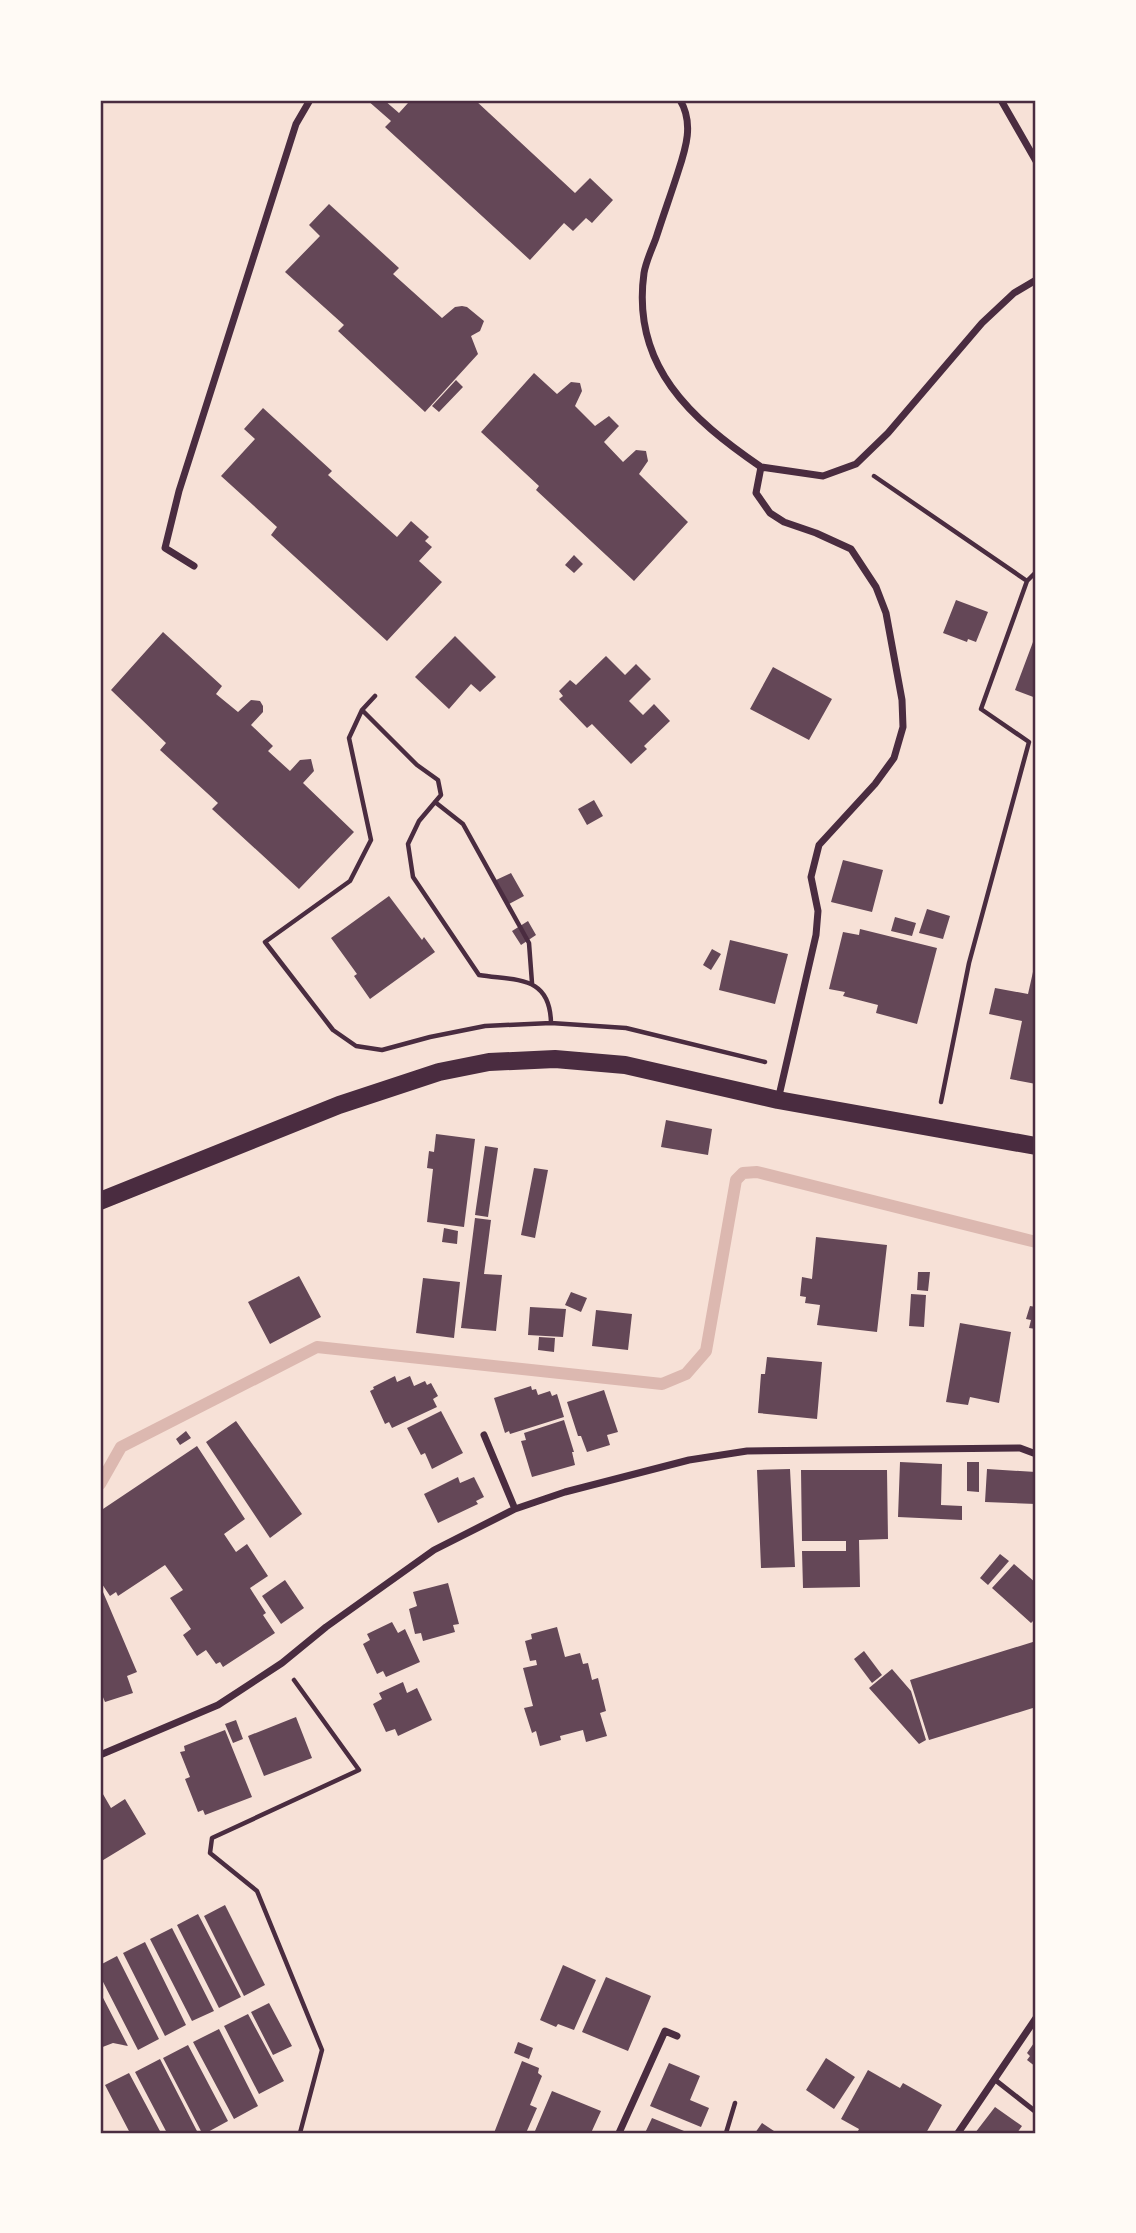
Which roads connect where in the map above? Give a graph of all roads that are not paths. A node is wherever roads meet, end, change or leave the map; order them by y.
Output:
1 (310, 100) edge
2 (680, 100) edge
3 (1002, 100) edge
4 (1036, 161) edge
5 (1036, 281) edge
6 (761, 467) junction
7 (194, 566) dead end
8 (778, 1100) junction
9 (1036, 1146) edge
10 (100, 1201) edge
11 (484, 1435) dead end
12 (1036, 1454) edge
13 (515, 1509) junction
14 (100, 1755) edge
15 (1036, 2018) edge
16 (677, 2036) dead end
17 (994, 2080) junction
18 (1036, 2112) edge
19 (619, 2133) edge
20 (958, 2133) edge

1 - 7 street
2 - 6 street
3 - 4 street
5 - 6 street
6 - 8 street
8 - 9 main road
8 - 10 main road
11 - 13 street
12 - 13 street
13 - 14 street
15 - 17 street
16 - 19 street
17 - 18 lane
17 - 20 street

